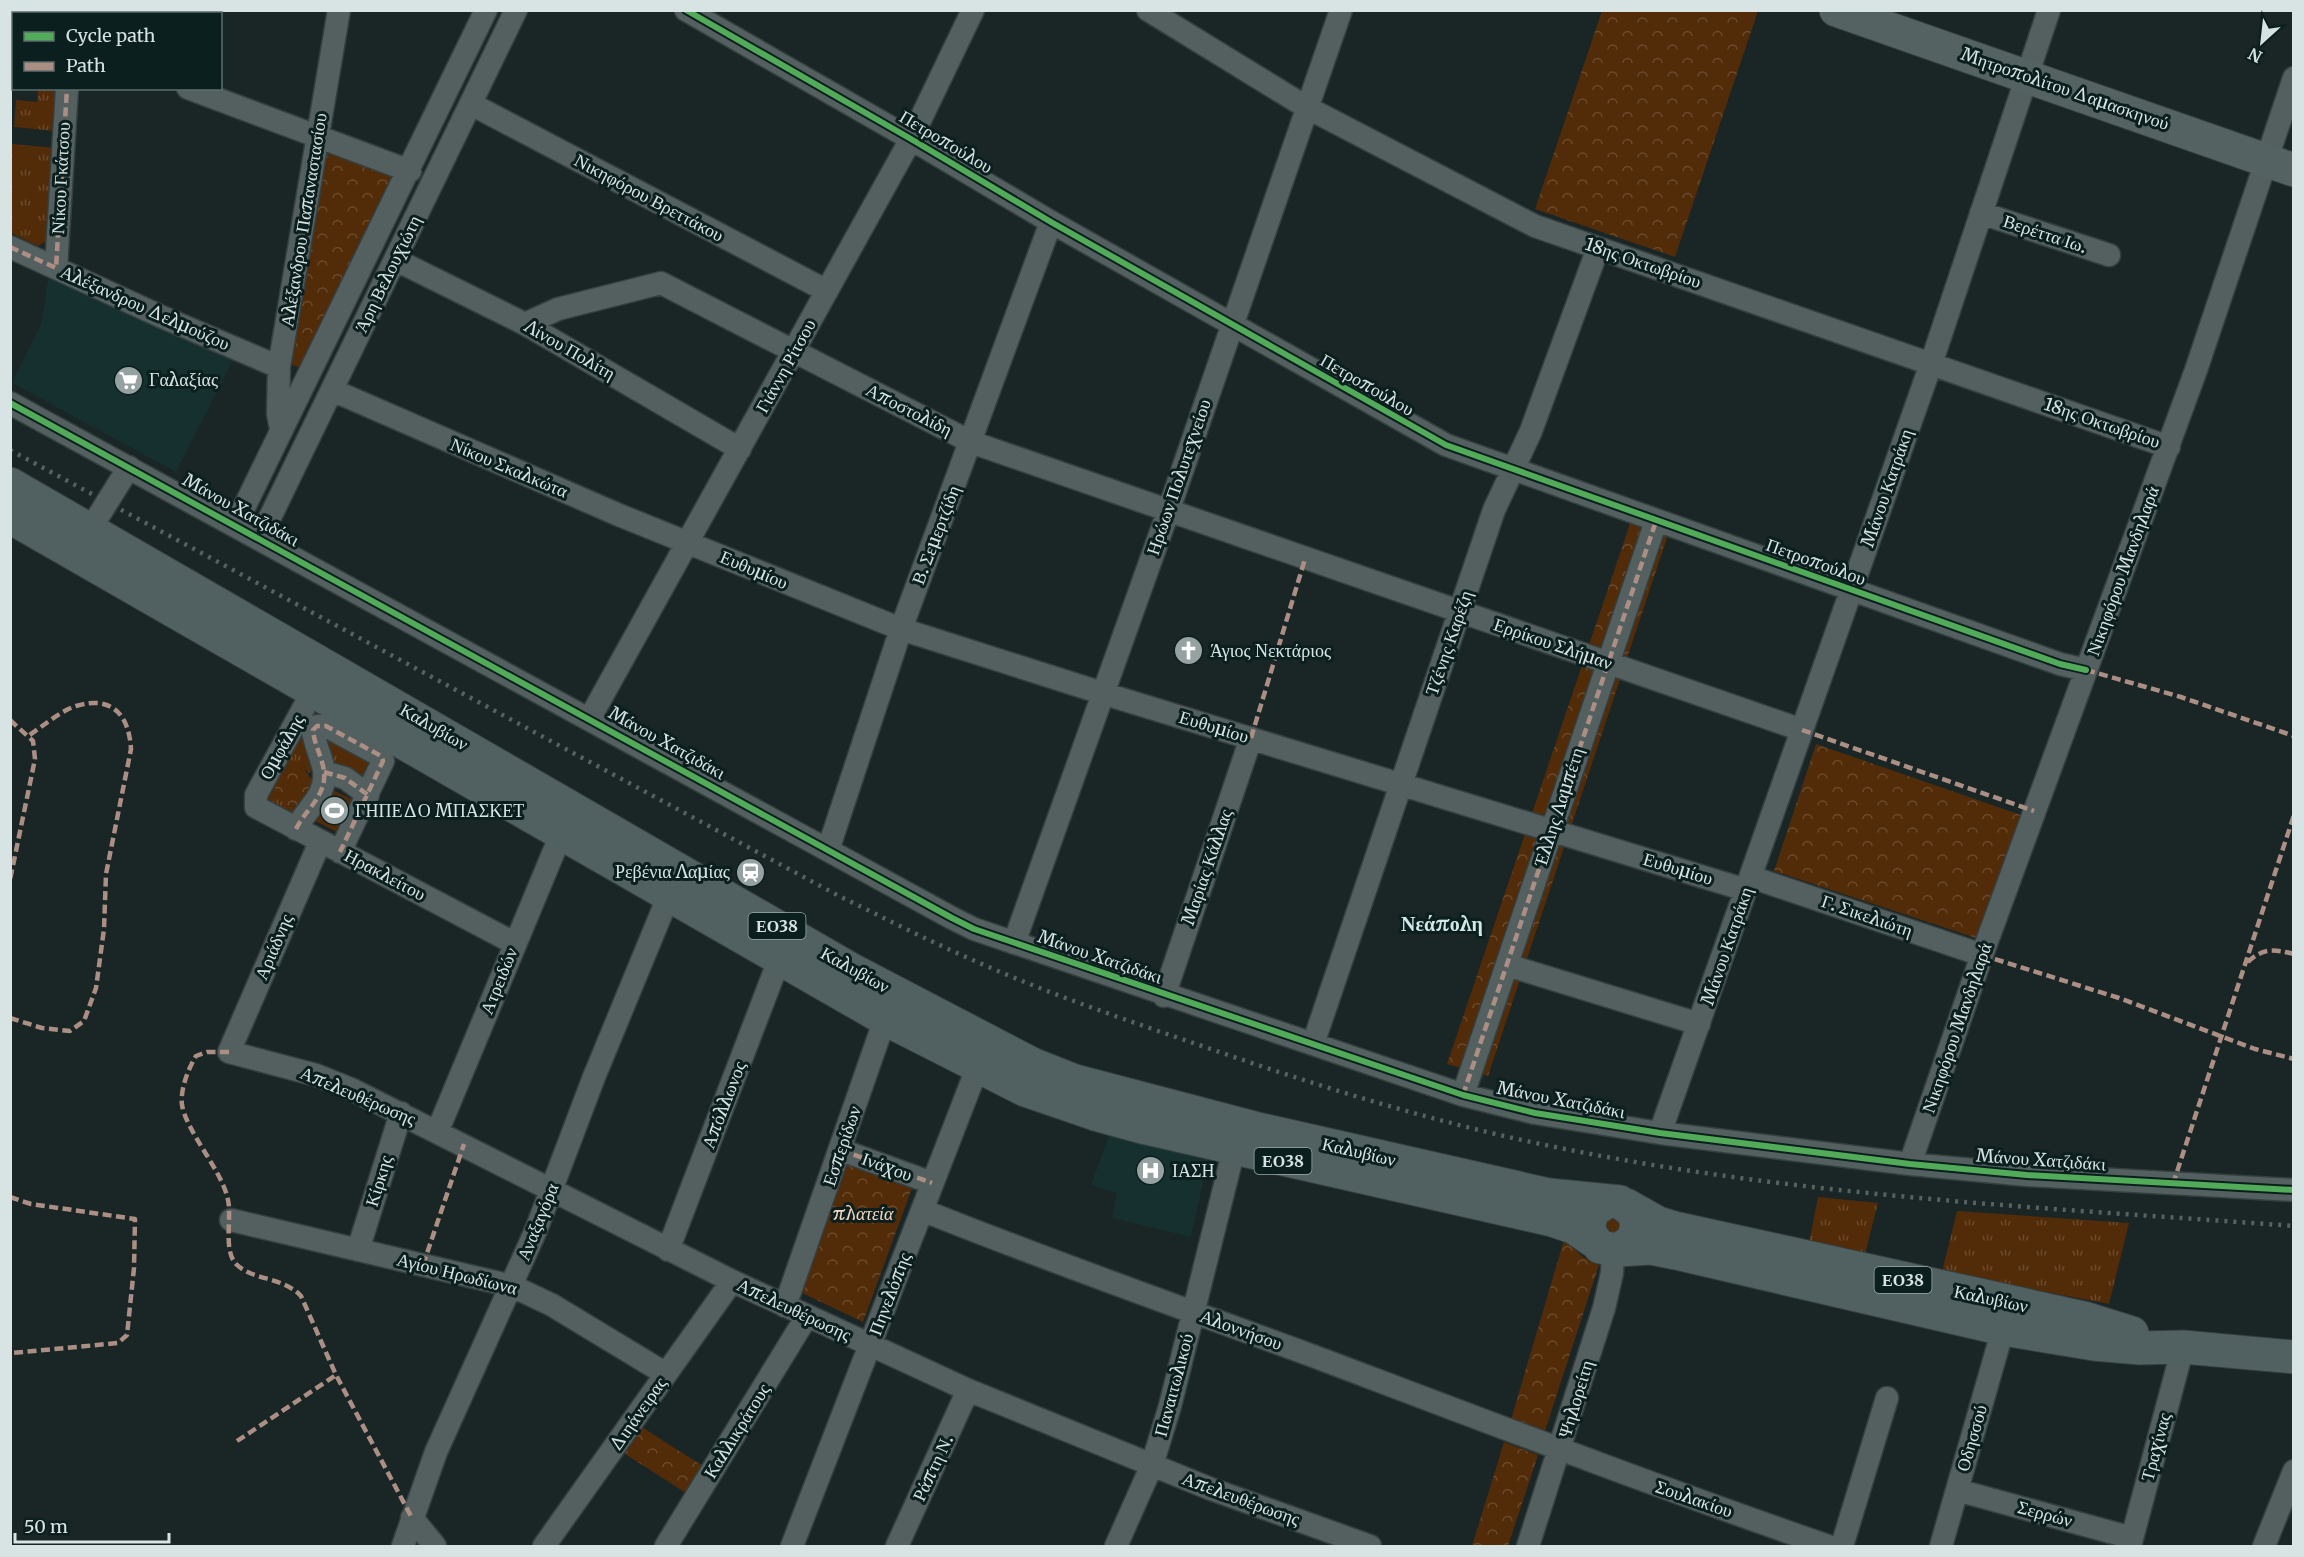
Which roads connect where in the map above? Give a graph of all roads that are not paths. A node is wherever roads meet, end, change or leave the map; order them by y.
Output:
1 (339, 10) edge
2 (486, 10) edge
3 (516, 10) edge
4 (686, 10) edge
5 (973, 10) edge
6 (1148, 10) edge
7 (1341, 10) edge
8 (1836, 10) edge
9 (2049, 10) edge
10 (2027, 76) junction
11 (2294, 78) edge
12 (67, 90) edge
13 (193, 90) edge
14 (471, 105) junction
15 (1306, 107) junction
16 (318, 136) junction
17 (911, 139) junction
18 (2279, 165) edge
19 (410, 171) junction
20 (1981, 213) junction
21 (1051, 222) junction
22 (10, 247) edge
23 (1598, 248) junction
24 (2109, 255) dead end
25 (396, 260) junction
26 (56, 268) junction
27 (827, 291) junction
28 (525, 324) junction
29 (1231, 324) junction
30 (794, 351) junction
31 (1931, 363) junction
32 (279, 367) junction
33 (332, 390) junction
34 (10, 403) edge
35 (281, 429) junction
36 (971, 442) junction
37 (2169, 447) junction
38 (740, 449) junction
39 (129, 466) junction
40 (1512, 470) junction
41 (10, 484) edge
42 (1168, 512) junction
43 (10, 517) edge
44 (1656, 520) junction
45 (236, 524) junction
46 (91, 528) junction
47 (260, 538) junction
48 (688, 543) junction
49 (1851, 591) junction
50 (1460, 612) junction
51 (901, 629) junction
52 (1607, 662) junction
53 (2086, 670) junction
54 (314, 690) junction
55 (1102, 693) junction
56 (590, 718) junction
57 (1802, 730) junction
58 (1251, 738) junction
59 (324, 771) junction
60 (1402, 784) junction
61 (368, 795) junction
62 (256, 807) joint
63 (296, 829) junction
64 (1551, 830) junction
65 (562, 832) junction
66 (330, 847) junction
67 (828, 850) junction
68 (1749, 884) junction
69 (669, 895) junction
70 (514, 943) junction
71 (1014, 943) junction
72 (1982, 955) junction
73 (779, 960) junction
74 (1507, 965) junction
75 (1164, 996) junction
76 (885, 1019) junction
77 (1699, 1024) junction
78 (1313, 1044) junction
79 (229, 1052) joint
80 (983, 1054) junction
81 (1463, 1095) junction
82 (401, 1113) junction
83 (438, 1130) junction
84 (1660, 1133) junction
85 (1234, 1149) junction
86 (841, 1150) junction
87 (1910, 1164) junction
88 (932, 1184) junction
89 (551, 1190) junction
90 (2294, 1191) edge
91 (1618, 1203) junction
92 (922, 1210) junction
93 (231, 1220) dead end
94 (1608, 1247) junction
95 (358, 1250) junction
96 (668, 1250) junction
97 (732, 1281) junction
98 (512, 1286) junction
99 (785, 1306) junction
100 (1193, 1312) junction
101 (807, 1316) junction
102 (2003, 1329) junction
103 (870, 1345) junction
104 (2183, 1347) junction
105 (2294, 1357) edge
106 (666, 1374) junction
107 (968, 1390) junction
108 (1887, 1398) dead end
109 (1560, 1451) junction
110 (1152, 1465) junction
111 (2294, 1471) edge
112 (1957, 1491) junction
113 (412, 1518) junction
114 (2131, 1542) edge
115 (403, 1546) edge
116 (435, 1546) edge
117 (544, 1546) edge
118 (666, 1546) edge
119 (792, 1546) edge
120 (897, 1546) edge
121 (1116, 1546) edge
122 (1370, 1546) edge
123 (1528, 1546) edge
124 (1828, 1546) edge
125 (1842, 1546) edge
126 (1941, 1546) edge
127 (2264, 1546) edge

1 - 16 street, Αλέξανδρου Παπαναστασίου
2 - 19 street, Άρη Βελουχιώτη
3 - 14 street, Άρη Βελουχιώτη
4 - 17 street, Πετροπούλου
5 - 17 street, Γιάννη Ρίτσου
6 - 15 street, 18ης Οκτωβρίου
7 - 15 street, Ηρώων Πολυτεχνείου
8 - 10 street, Μητροπολίτου Δαμασκηνού
9 - 10 street, Μάνου Κατράκη
10 - 18 street, Μητροπολίτου Δαμασκηνού
10 - 20 street, Μάνου Κατράκη
11 - 18 street, Νικηφόρου Μανδηλαρά
12 - 26 street, Νίκου Γκάτσου
13 - 16 street
14 - 25 street, Άρη Βελουχιώτη
14 - 27 street, Νικηφόρου Βρεττάκου
15 - 23 street, 18ης Οκτωβρίου
15 - 29 street, Ηρώων Πολυτεχνείου
16 - 19 street
16 - 32 street, Αλέξανδρου Παπαναστασίου
17 - 21 street, Πετροπούλου
17 - 27 street, Γιάννη Ρίτσου
18 - 37 street, Νικηφόρου Μανδηλαρά
19 - 35 street, Άρη Βελουχιώτη
20 - 24 street, Βερέττα Ιω.
20 - 31 street, Μάνου Κατράκη
21 - 29 street, Πετροπούλου
21 - 36 street, Β. Σεμερτζίδη
22 - 26 street, Αλέξανδρου Δελμούζου
23 - 31 street, 18ης Οκτωβρίου
23 - 40 street, Τζένης Καρέζη
25 - 28 street, Λίνου Πολίτη
25 - 33 street, Άρη Βελουχιώτη
26 - 32 street, Αλέξανδρου Δελμούζου
27 - 30 street, Γιάννη Ρίτσου
28 - 30 street, Αποστολίδη
28 - 38 street, Λίνου Πολίτη
29 - 40 street, Πετροπούλου
29 - 42 street, Ηρώων Πολυτεχνείου
30 - 36 street, Αποστολίδη
30 - 38 street, Γιάννη Ρίτσου
31 - 37 street, 18ης Οκτωβρίου
31 - 49 street, Μάνου Κατράκη
32 - 35 street, Αλέξανδρου Παπαναστασίου
33 - 47 street, Άρη Βελουχιώτη
33 - 48 street, Νίκου Σκαλκώτα
34 - 39 street, Μάνου Χατζιδάκι
35 - 45 street, Άρη Βελουχιώτη
36 - 42 street, Αποστολίδη
36 - 51 street, Β. Σεμερτζίδη
37 - 53 street, Νικηφόρου Μανδηλαρά
38 - 48 street, Γιάννη Ρίτσου
39 - 45 street, Μάνου Χατζιδάκι
39 - 46 street
40 - 44 street, Πετροπούλου
40 - 50 street, Τζένης Καρέζη
41 - 46 main road, Καλυβίων / ΕΟ38
42 - 50 street, Ερρίκου Σλήμαν
42 - 55 street, Ηρώων Πολυτεχνείου
43 - 54 main road, Καλυβίων / ΕΟ38
44 - 49 street, Πετροπούλου
44 - 52 street, Έλλης Λαμπέτη
45 - 47 street, Μάνου Χατζιδάκι
46 - 80 main road, Καλυβίων / ΕΟ38
47 - 56 street, Μάνου Χατζιδάκι
48 - 51 street, Ευθυμίου
48 - 56 street, Γιάννη Ρίτσου
49 - 53 street, Πετροπούλου
49 - 57 street, Μάνου Κατράκη
50 - 52 street, Ερρίκου Σλήμαν
50 - 60 street, Τζένης Καρέζη
51 - 55 street, Ευθυμίου
51 - 67 street, Β. Σεμερτζίδη
52 - 57 street, Ερρίκου Σλήμαν
52 - 64 street, Έλλης Λαμπέτη
53 - 72 street, Νικηφόρου Μανδηλαρά
54 - 62 street, Ομφάλης
54 - 65 main road, Καλυβίων / ΕΟ38
55 - 58 street, Ευθυμίου
55 - 71 street, Ηρώων Πολυτεχνείου
56 - 67 street, Μάνου Χατζιδάκι
57 - 68 street, Μάνου Κατράκη
58 - 60 street, Ευθυμίου
58 - 75 street, Μαρίας Κάλλας
59 - 61 street
59 - 61 street, Αριάδνης
59 - 63 street
60 - 64 street, Ευθυμίου
60 - 78 street, Τζένης Καρέζη
61 - 66 street, Αριάδνης
62 - 63 street, Ηρακλείτου
63 - 66 street, Ηρακλείτου
64 - 68 street, Ευθυμίου
64 - 74 street, Έλλης Λαμπέτη
65 - 69 main road, Καλυβίων / ΕΟ38
65 - 70 street, Ατρειδών
66 - 70 street, Ηρακλείτου
66 - 79 street, Αριάδνης
67 - 71 street, Μάνου Χατζιδάκι
68 - 72 street, Γ. Σικελιώτη
68 - 77 street, Μάνου Κατράκη
69 - 73 main road, Καλυβίων / ΕΟ38
69 - 89 street, Αναξαγόρα
70 - 83 street, Ατρειδών
71 - 75 street, Μάνου Χατζιδάκι
72 - 87 street, Νικηφόρου Μανδηλαρά
73 - 76 main road, Καλυβίων / ΕΟ38
73 - 96 street, Απόλλωνος
74 - 77 street
74 - 81 street, Έλλης Λαμπέτη
75 - 78 street, Μάνου Χατζιδάκι
76 - 80 main road, Καλυβίων / ΕΟ38
76 - 86 street, Εσπερίδων
77 - 84 street, Μάνου Κατράκη
78 - 81 street, Μάνου Χατζιδάκι
79 - 82 street, Απελευθέρωσης
80 - 85 main road, Καλυβίων / ΕΟ38
80 - 88 street, Πηνελόπης
80 - 91 main road, Καλυβίων / ΕΟ38
81 - 84 street, Μάνου Χατζιδάκι
82 - 83 street, Απελευθέρωσης
82 - 95 street, Κίρκης
83 - 89 street, Απελευθέρωσης
84 - 87 street, Μάνου Χατζιδάκι
85 - 94 main road, Καλυβίων / ΕΟ38
85 - 100 street, Παναιτωλικού
86 - 88 street, Ινάχου
86 - 99 street, Εσπερίδων
87 - 90 street, Μάνου Χατζιδάκι
88 - 92 street, Πηνελόπης
89 - 96 street, Απελευθέρωσης
89 - 98 street, Αναξαγόρα
91 - 94 main road
91 - 104 main road, Καλυβίων / ΕΟ38
92 - 100 street, Αλοννήσου
92 - 103 street, Πηνελόπης
93 - 95 street, Αγίου Ηρωδίωνα
94 - 102 main road, Καλυβίων / ΕΟ38
94 - 109 street, Ψηλορείτη
95 - 98 street, Αγίου Ηρωδίωνα
96 - 97 street, Απελευθέρωσης
97 - 99 street, Απελευθέρωσης
97 - 106 street, Διηάνειρας
98 - 106 street, Αγίου Ηρωδίωνα
98 - 113 street, Αναξαγόρα
99 - 101 street, Απελευθέρωσης
100 - 109 street, Αλοννήσου
100 - 110 street, Παναιτωλικού
101 - 103 street, Απελευθέρωσης
101 - 118 street, Καλλικράτους
102 - 104 main road, Καλυβίων / ΕΟ38
102 - 112 street, Οδησσού
103 - 107 street, Απελευθέρωσης
103 - 119 street, Πηνελόπης
104 - 105 main road, Καλυβίων / ΕΟ38
104 - 114 street, Τραχίνας
106 - 117 street, Διηάνειρας
107 - 110 street, Απελευθέρωσης
107 - 120 street, Ράπτη Ν.
108 - 125 street
109 - 123 street, Ψηλορείτη
109 - 124 street, Σουλακίου
110 - 121 street, Παναιτωλικού
110 - 122 street, Απελευθέρωσης
111 - 127 street
112 - 114 street, Σερρών
112 - 126 street, Οδησσού
113 - 115 street, Αναξαγόρα
113 - 116 street

